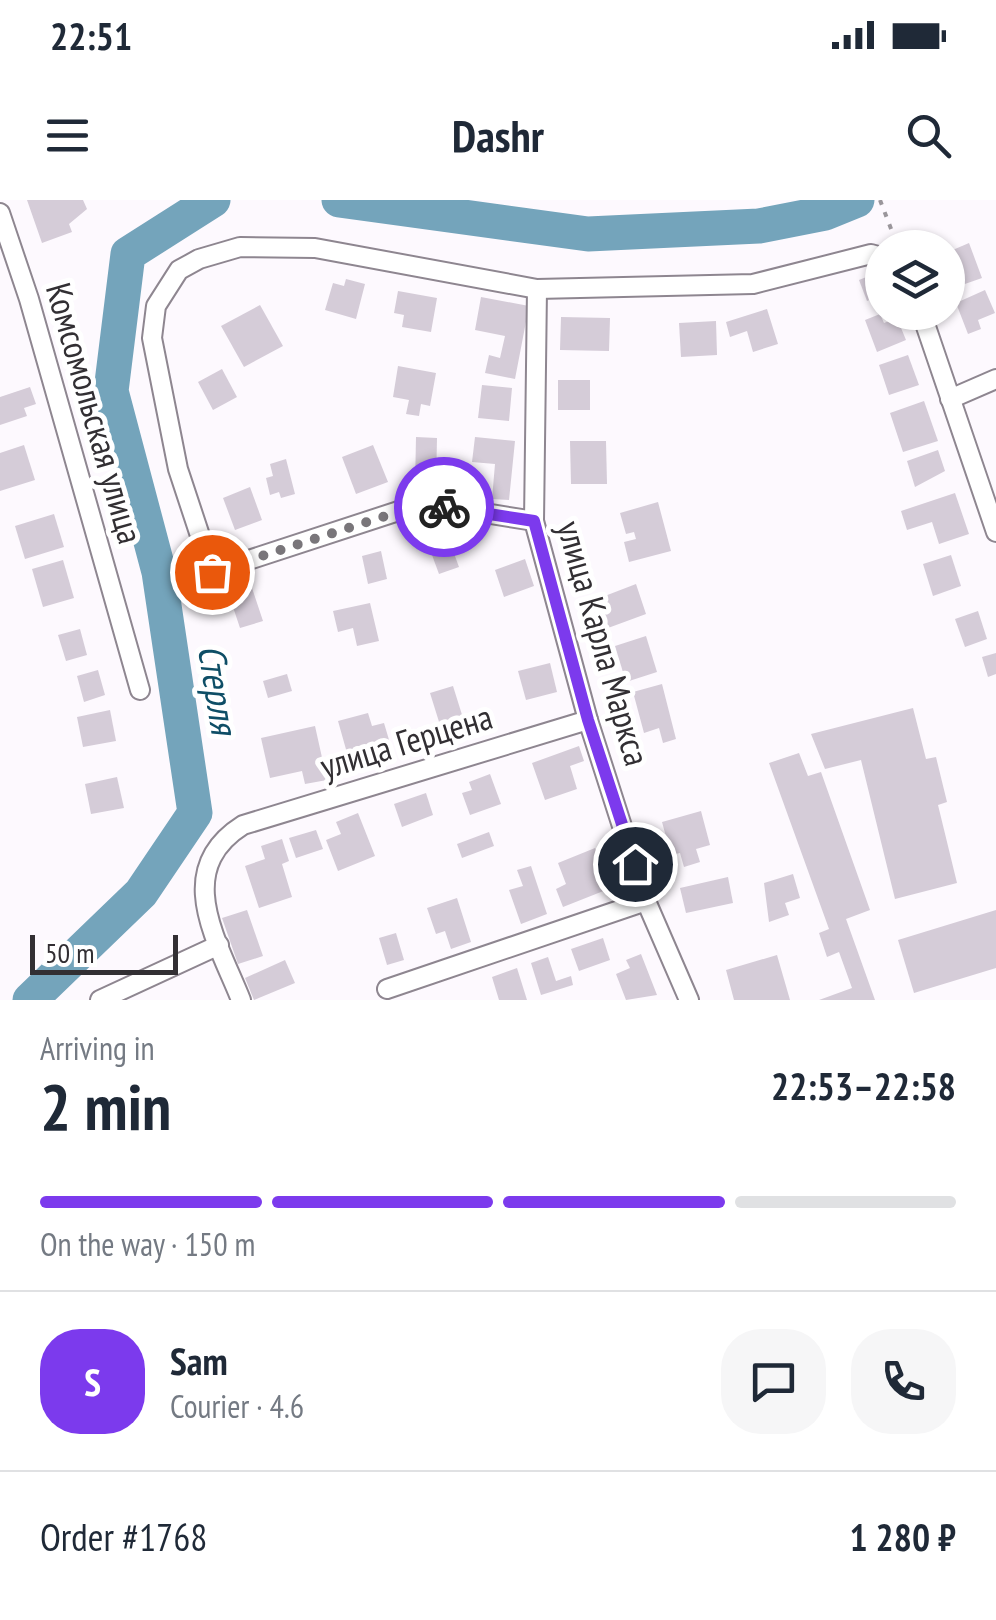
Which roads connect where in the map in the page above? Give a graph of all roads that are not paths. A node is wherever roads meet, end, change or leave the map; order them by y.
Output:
1 (0, 213) edge
2 (865, 256) edge
3 (536, 289) junction
4 (927, 330) edge
5 (996, 379) edge
6 (950, 398) junction
7 (534, 521) junction
8 (996, 532) edge
9 (140, 690) dead end
10 (588, 720) junction
11 (646, 901) junction
12 (219, 945) junction
13 (387, 990) dead end
14 (100, 1000) edge
15 (241, 1000) edge
16 (690, 1000) edge

1 - 9 street, Комсомольская улица
2 - 3 street
3 - 7 street, улица Карла Маркса
3 - 7 street
4 - 6 street
5 - 6 street
6 - 8 street
7 - 10 street, улица Карла Маркса
10 - 11 street, улица Карла Маркса
10 - 12 street, улица Герцена
11 - 13 street
11 - 16 street, улица Карла Маркса
12 - 14 street
12 - 15 street

